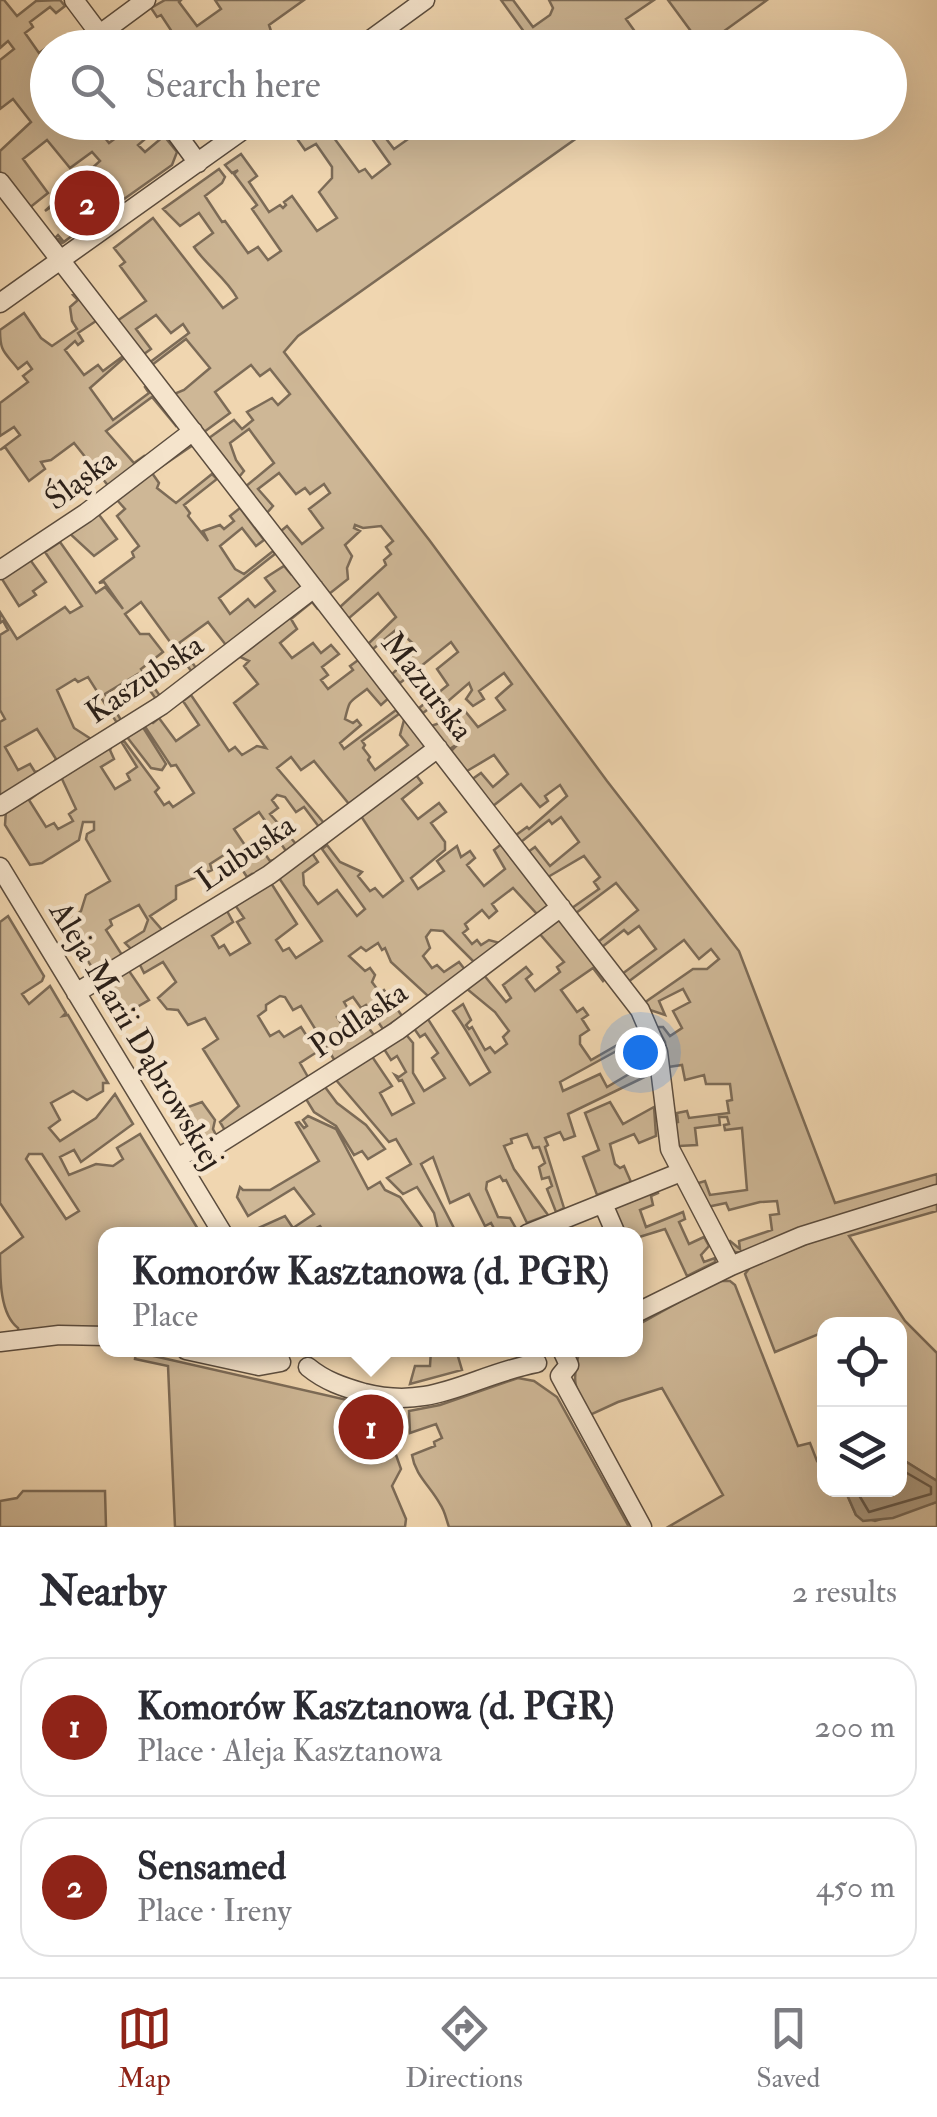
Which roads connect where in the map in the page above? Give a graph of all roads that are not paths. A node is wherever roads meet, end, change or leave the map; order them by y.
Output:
1 (74, 0) edge
2 (146, 0) edge
3 (425, 0) edge
4 (97, 30) edge
5 (116, 30) edge
6 (384, 30) edge
7 (181, 140) edge
8 (229, 140) edge
9 (198, 163) junction
10 (0, 182) edge
11 (61, 260) junction
12 (0, 303) edge
13 (193, 431) junction
14 (0, 570) edge
15 (314, 588) junction
16 (438, 748) junction
17 (0, 806) edge
18 (0, 866) edge
19 (561, 907) junction
20 (76, 992) junction
21 (177, 1158) junction
22 (681, 1172) junction
23 (937, 1194) edge
24 (603, 1204) junction
25 (219, 1227) edge
26 (545, 1227) edge
27 (613, 1227) edge
28 (731, 1266) junction
29 (643, 1309) edge
30 (98, 1336) edge
31 (2, 1338) edge
32 (218, 1357) edge
33 (280, 1357) edge
34 (283, 1357) edge
35 (310, 1357) edge
36 (312, 1357) edge
37 (538, 1357) edge
38 (540, 1357) edge
39 (566, 1357) edge
40 (560, 1376) junction
41 (642, 1527) edge

1 - 4 street
2 - 5 street
3 - 6 street
7 - 9 street
8 - 9 street
9 - 11 street
10 - 11 street, Mazurska
11 - 12 street
11 - 13 street, Mazurska
13 - 14 street, Śląska
13 - 15 street, Mazurska
15 - 16 street, Mazurska
15 - 17 street, Kaszubska
16 - 19 street, Mazurska
16 - 20 street, Lubuska
18 - 20 street, Aleja Marii Dąbrowskiej
19 - 21 street, Podlaska
19 - 22 street, Mazurska
20 - 21 street, Aleja Marii Dąbrowskiej
21 - 25 street, Aleja Marii Dąbrowskiej
22 - 24 street
22 - 28 street, Mazurska
23 - 28 street
24 - 26 street
24 - 27 street
28 - 29 street
30 - 31 street
32 - 33 street
34 - 35 street
36 - 37 street
38 - 40 street
39 - 40 street
40 - 41 street

